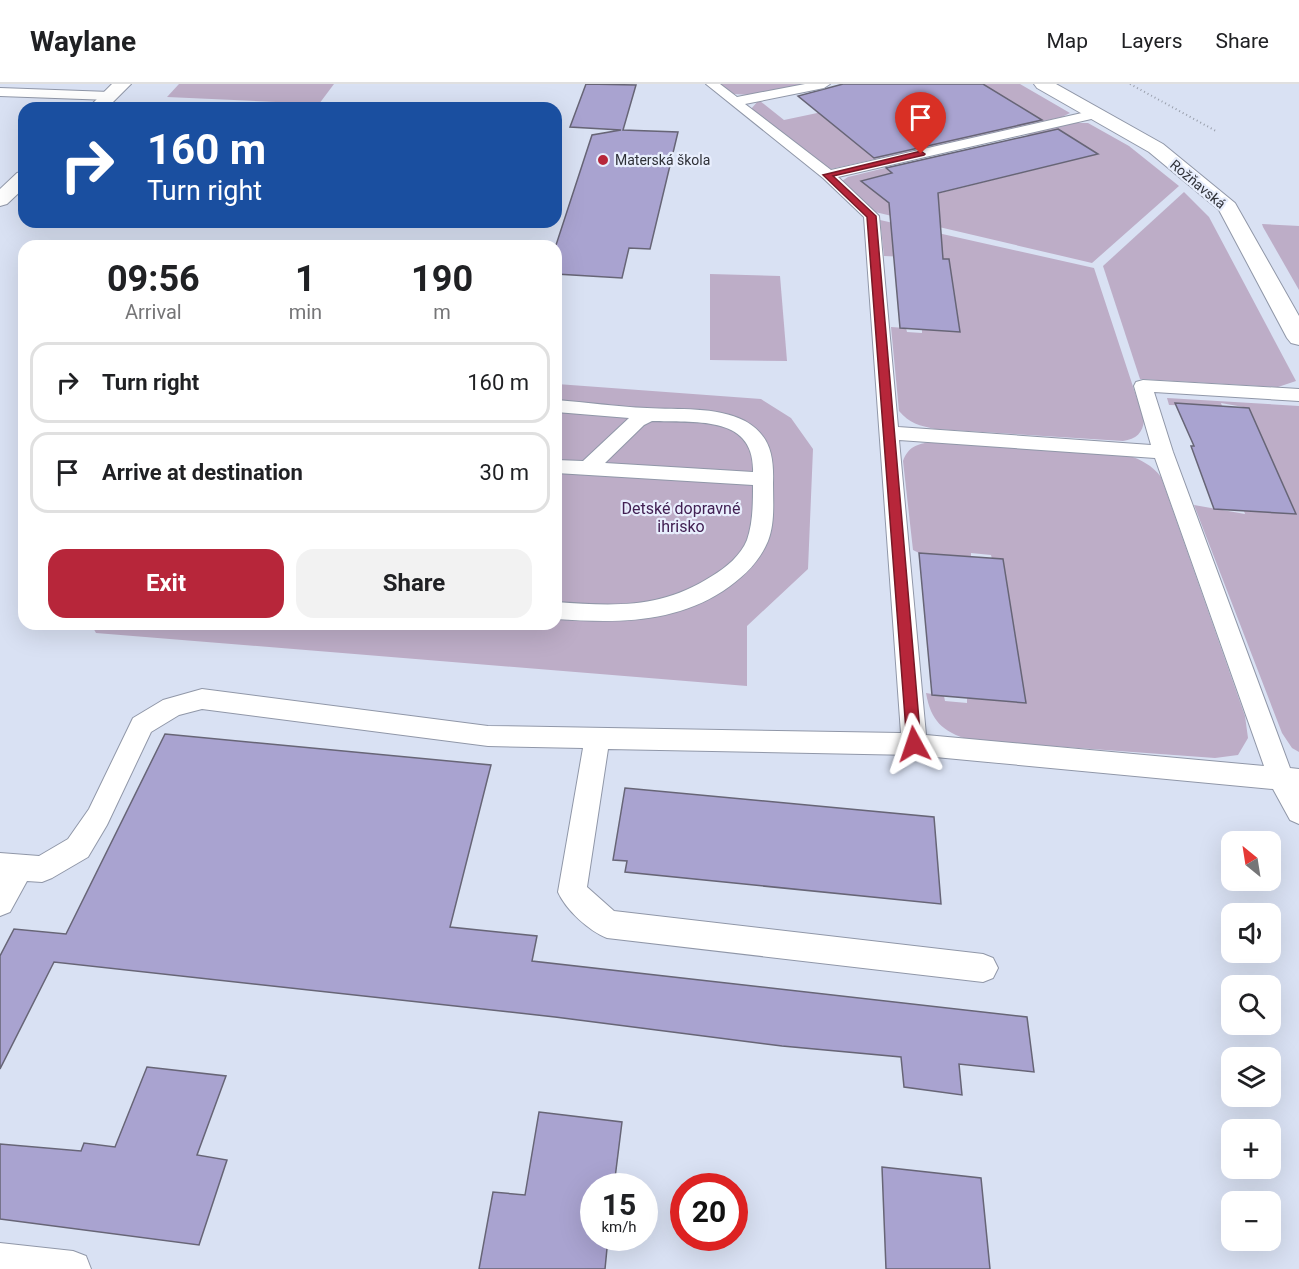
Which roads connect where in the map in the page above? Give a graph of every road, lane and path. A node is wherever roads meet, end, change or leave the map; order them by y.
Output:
1 (712, 84) edge
2 (824, 84) edge
3 (1043, 84) edge
4 (1130, 84) edge
5 (0, 92) edge
6 (110, 96) edge
7 (734, 102) junction
8 (1095, 114) junction
9 (1216, 131) dead end
10 (828, 175) junction
11 (18, 183) edge
12 (0, 200) edge
13 (1299, 338) edge
14 (1299, 395) edge
15 (562, 407) edge
16 (650, 414) junction
17 (889, 433) junction
18 (1163, 452) junction
19 (562, 466) edge
20 (588, 468) junction
21 (764, 479) junction
22 (562, 611) edge
23 (597, 738) junction
24 (914, 744) junction
25 (1290, 779) edge
26 (1299, 812) edge
27 (10, 867) edge
28 (0, 903) edge
29 (983, 968) dead end
30 (0, 1261) edge
31 (73, 1269) edge

1 - 7 lane
2 - 7 lane
3 - 8 street, Rožňavská
4 - 9 path
5 - 6 lane
7 - 10 lane
8 - 10 lane
8 - 13 street, Rožňavská
10 - 17 lane
11 - 12 street
14 - 18 lane
15 - 16 lane
16 - 20 lane
16 - 21 lane
17 - 18 lane
17 - 24 lane
18 - 25 lane
19 - 20 lane
20 - 21 lane
21 - 22 lane
23 - 24 lane
23 - 27 lane
23 - 29 lane
24 - 25 lane
25 - 26 lane
27 - 28 lane
30 - 31 lane

